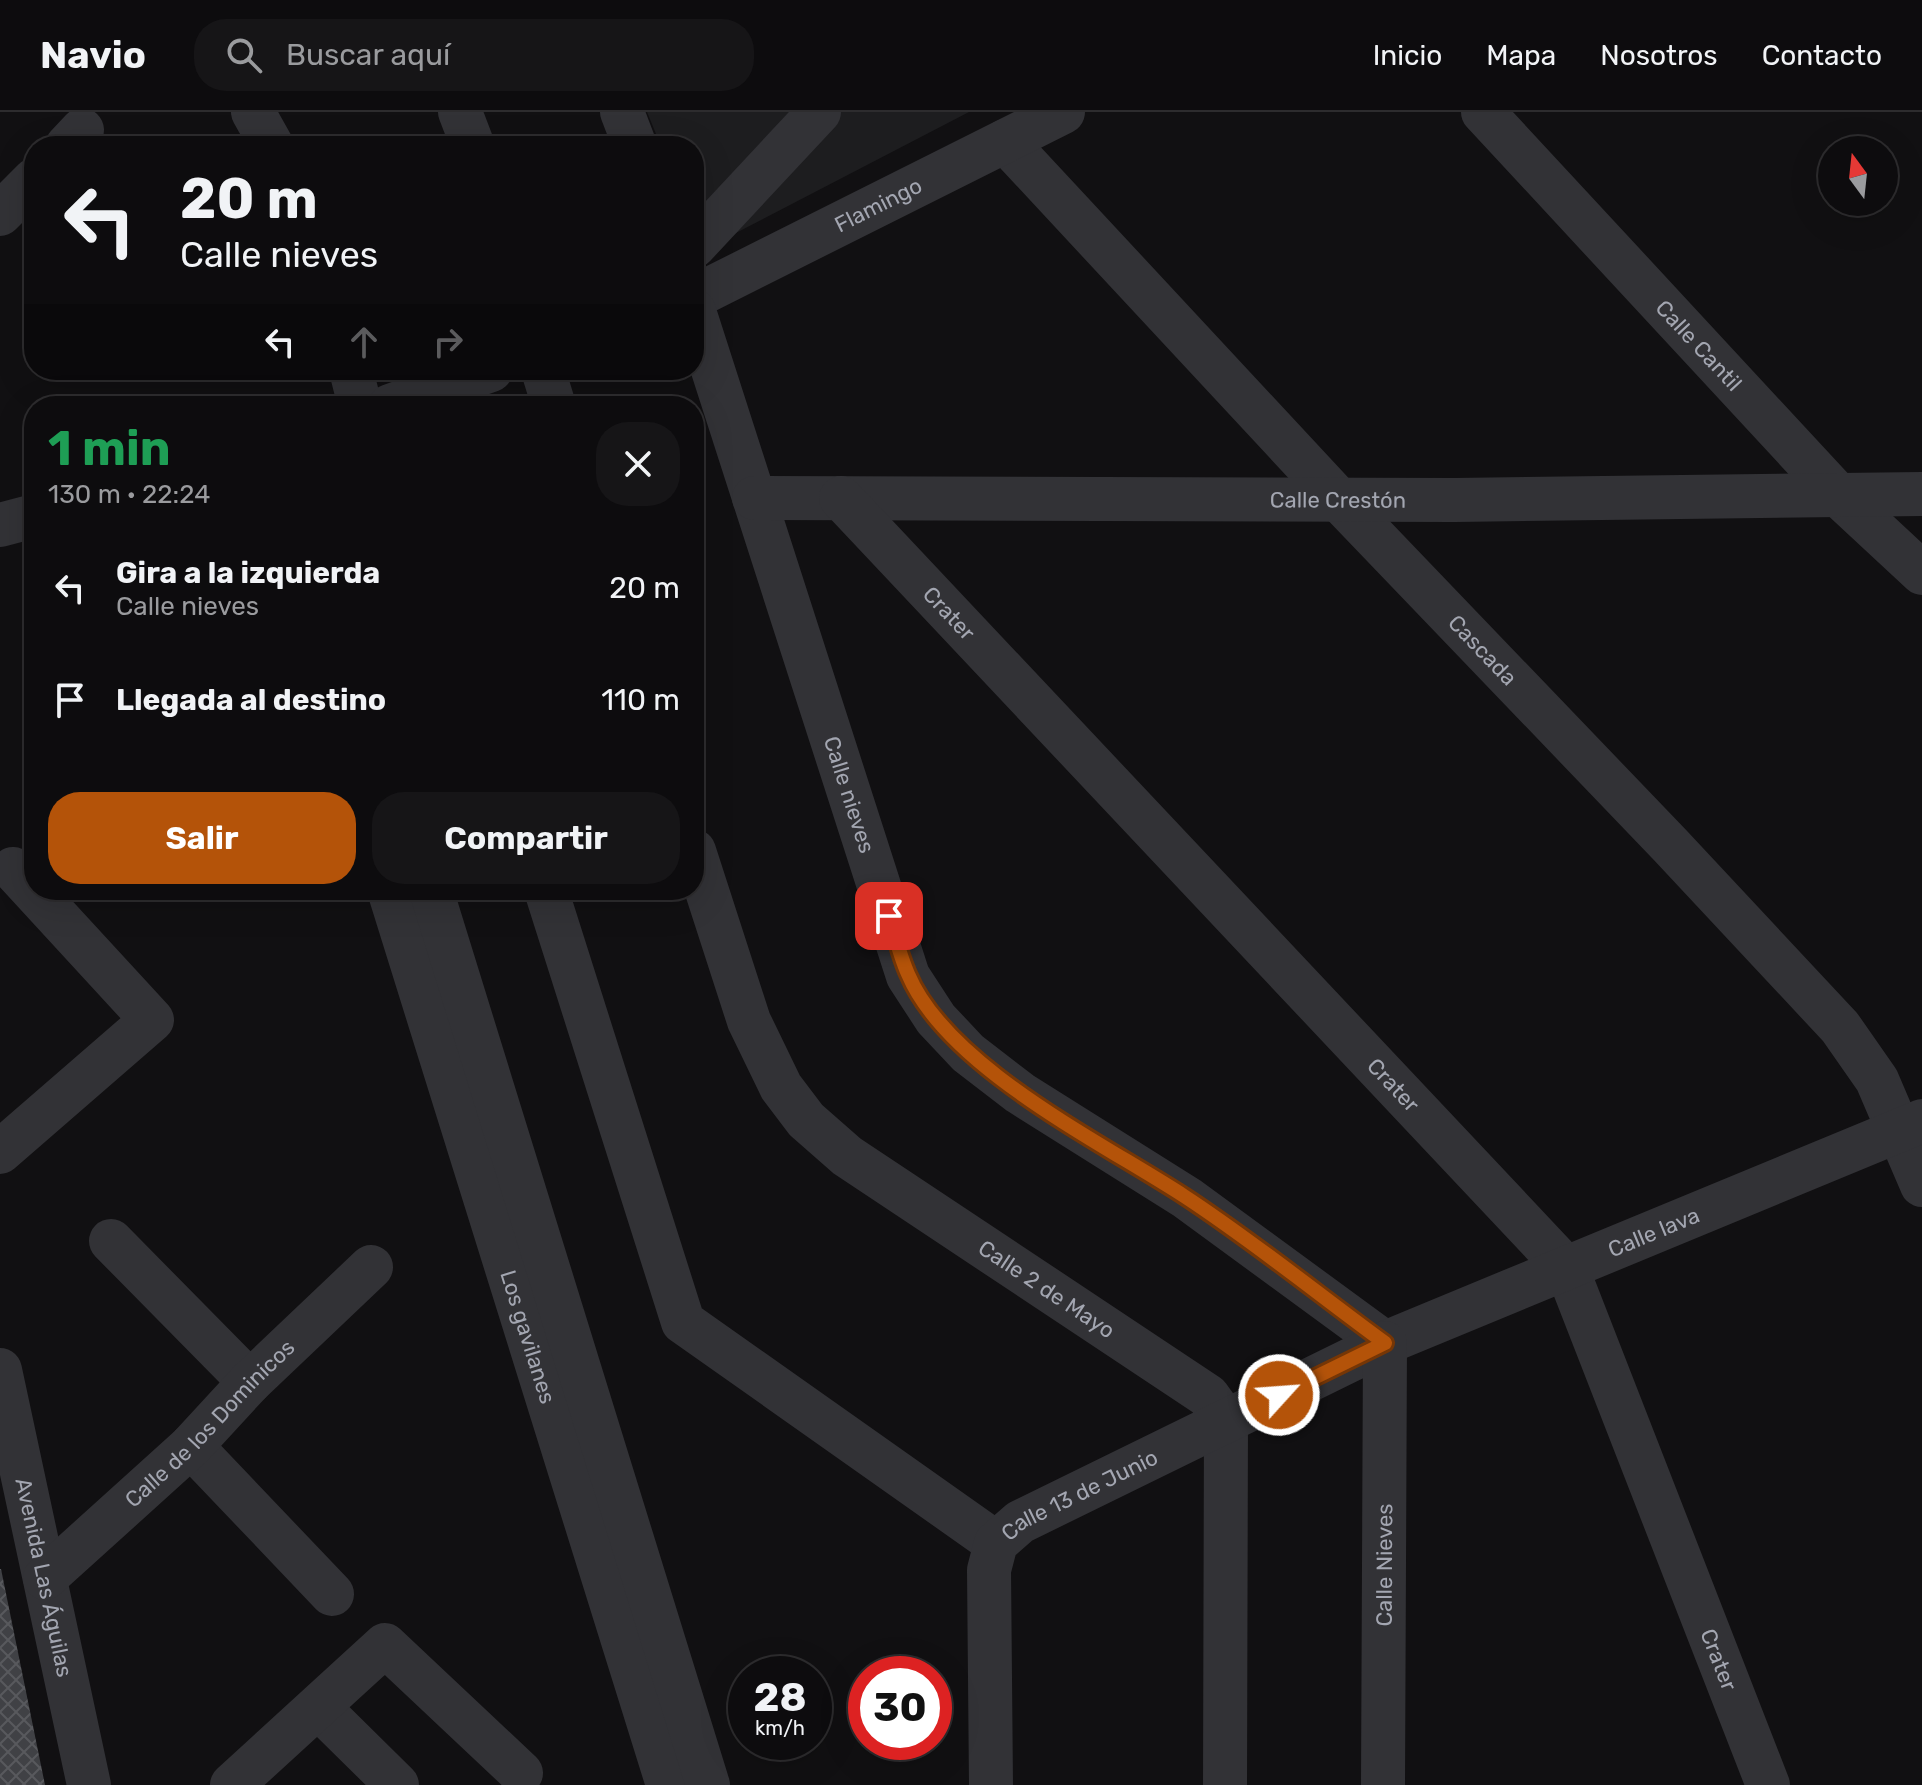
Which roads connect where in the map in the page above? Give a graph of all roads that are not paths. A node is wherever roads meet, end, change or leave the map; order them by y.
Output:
1 (253, 112) edge
2 (460, 112) edge
3 (622, 112) edge
4 (819, 112) edge
5 (1063, 112) edge
6 (1483, 112) edge
7 (266, 136) edge
8 (469, 136) edge
9 (631, 136) edge
10 (1005, 141) junction
11 (24, 190) edge
12 (0, 214) edge
13 (704, 235) edge
14 (704, 292) edge
15 (704, 342) edge
16 (464, 380) edge
17 (420, 396) edge
18 (1837, 494) junction
19 (1922, 494) edge
20 (754, 498) junction
21 (841, 498) junction
22 (1339, 500) junction
23 (24, 519) edge
24 (0, 525) edge
25 (1922, 573) edge
26 (13, 869) dead end
27 (24, 881) edge
28 (704, 882) edge
29 (42, 900) edge
30 (393, 900) edge
31 (433, 900) edge
32 (549, 900) edge
33 (1912, 1126) edge
34 (0, 1152) edge
35 (1922, 1185) edge
36 (510, 1213) junction
37 (111, 1241) dead end
38 (371, 1267) dead end
39 (1567, 1269) junction
40 (1385, 1343) junction
41 (0, 1370) edge
42 (250, 1382) junction
43 (1226, 1421) junction
44 (191, 1446) junction
45 (996, 1543) junction
46 (45, 1578) junction
47 (332, 1594) dead end
48 (318, 1707) junction
49 (521, 1773) dead end
50 (89, 1785) edge
51 (232, 1785) edge
52 (397, 1785) edge
53 (668, 1785) edge
54 (708, 1785) edge
55 (991, 1785) edge
56 (1225, 1785) edge
57 (1383, 1785) edge
58 (1768, 1785) edge

1 - 7 street
2 - 8 street
3 - 9 street
4 - 13 street
5 - 10 street, Flamingo
6 - 18 street, Calle Cantil
10 - 14 street, Flamingo
10 - 22 street, Cascada
11 - 12 street
15 - 20 street, Calle nieves
16 - 17 street
18 - 19 street, Calle Crestón
18 - 22 street, Calle Crestón
18 - 25 street, Calle Cantil
20 - 21 street, Calle Crestón
20 - 40 street, Calle nieves
21 - 22 street, Calle Crestón
21 - 39 street, Crater
22 - 33 street, Cascada
23 - 24 street
26 - 27 street
28 - 43 street, Calle 2 de Mayo
29 - 34 street
30 - 36 street, Los gavilanes
31 - 36 street, Los gavilanes
32 - 45 street
33 - 35 street, Cascada
33 - 39 street, Calle lava
36 - 53 street, Los gavilanes
36 - 54 street, Los gavilanes
37 - 42 street
38 - 42 street, Calle de los Dominicos
39 - 40 street, Calle lava
39 - 58 street, Crater
40 - 43 street, Calle 13 de Junio
40 - 57 street, Calle Nieves
41 - 46 street, Avenida Las Águilas
42 - 44 street, Calle de los Dominicos
43 - 45 street, Calle 13 de Junio
43 - 56 street
44 - 46 street, Calle de los Dominicos
44 - 47 street
45 - 55 street, Calle 13 de Junio
46 - 50 street, Avenida Las Águilas
48 - 49 street
48 - 51 street
48 - 52 street

